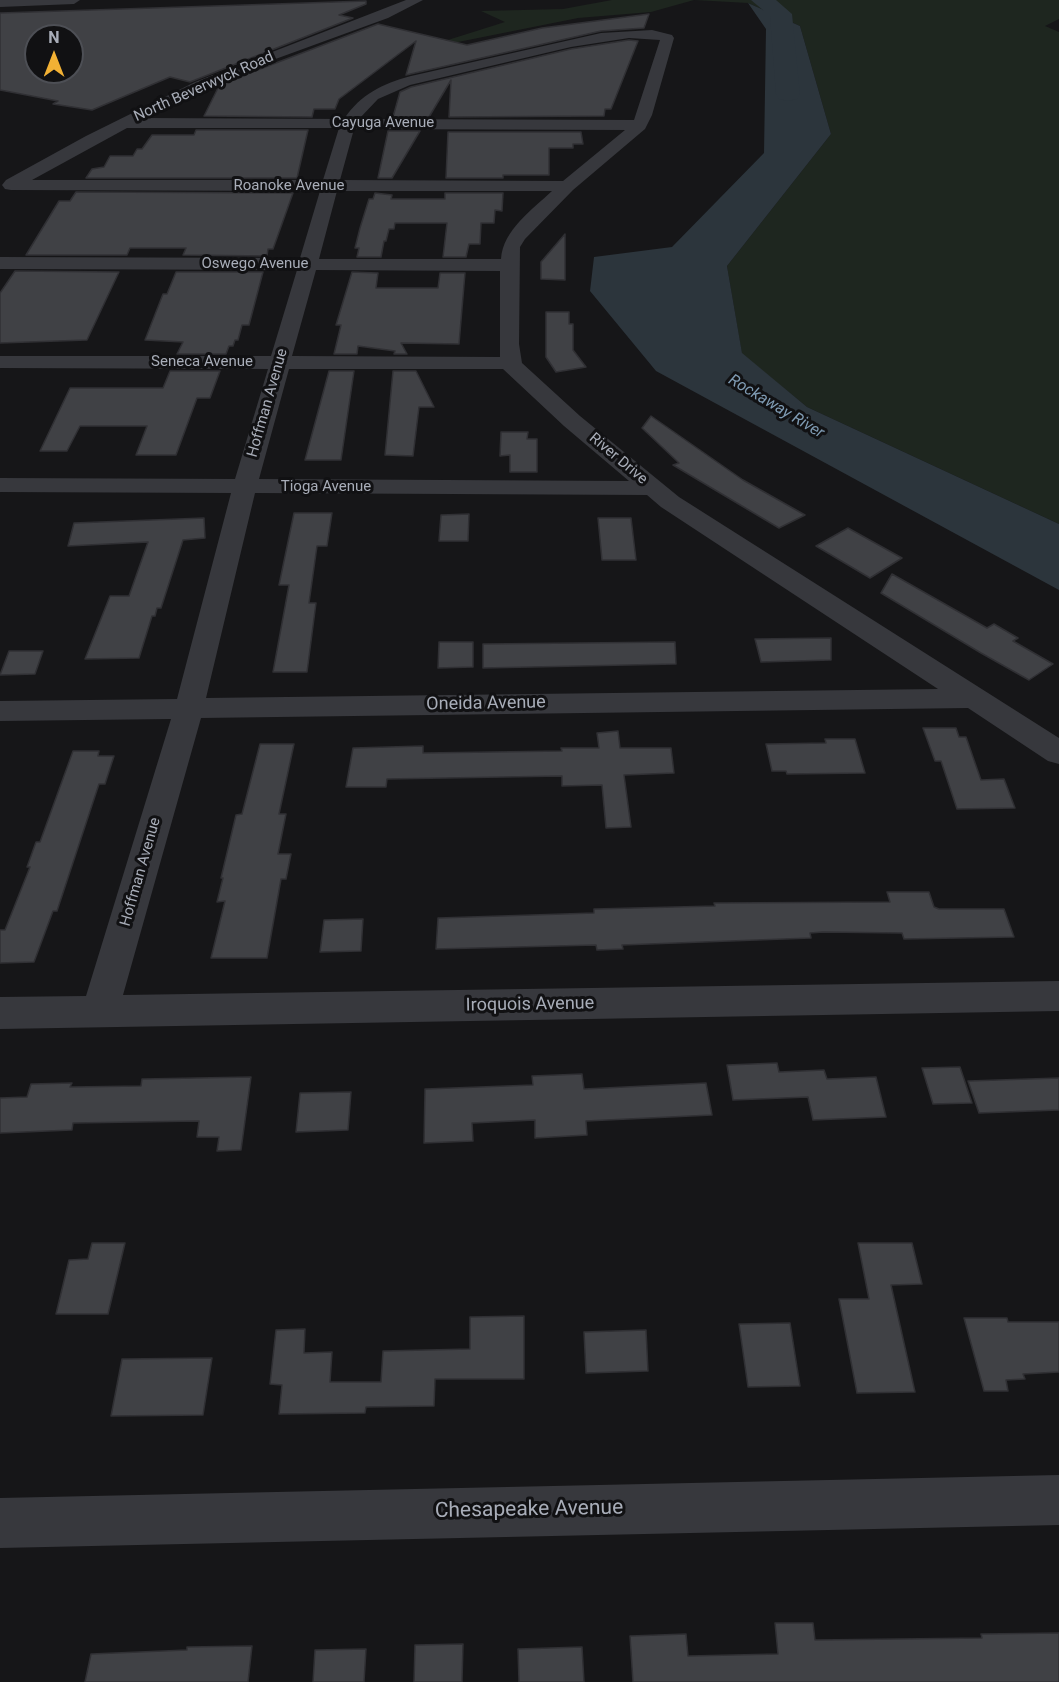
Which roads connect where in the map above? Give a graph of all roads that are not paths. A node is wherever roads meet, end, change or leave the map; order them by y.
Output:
1 (74, 0) edge
2 (411, 0) edge
3 (0, 3) edge
4 (126, 123) junction
5 (349, 123) junction
6 (639, 125) junction
7 (329, 185) junction
8 (567, 186) junction
9 (6, 188) edge
10 (0, 263) edge
11 (307, 265) junction
12 (510, 266) junction
13 (0, 362) edge
14 (280, 362) junction
15 (511, 363) junction
16 (0, 485) edge
17 (245, 486) junction
18 (652, 488) junction
19 (972, 698) junction
20 (189, 709) junction
21 (0, 711) edge
22 (1059, 753) edge
23 (1059, 996) edge
24 (100, 1011) junction
25 (0, 1013) edge
26 (1059, 1500) edge
27 (0, 1523) edge

1 - 3 street
2 - 4 street, North Beverwyck Road
4 - 5 street, Cayuga Avenue
4 - 9 street, North Beverwyck Road
5 - 6 street, Cayuga Avenue
5 - 6 street, Hoffman Avenue
5 - 7 street, Hoffman Avenue
6 - 8 street
7 - 8 street, Roanoke Avenue
7 - 9 street, Roanoke Avenue
7 - 11 street, Hoffman Avenue
8 - 12 street
10 - 11 street, Oswego Avenue
11 - 12 street, Oswego Avenue
11 - 14 street, Hoffman Avenue
12 - 15 street
13 - 14 street, Seneca Avenue
14 - 15 street, Seneca Avenue
14 - 17 street, Hoffman Avenue
15 - 18 street, River Drive
16 - 17 street, Tioga Avenue
17 - 18 street, Tioga Avenue
17 - 20 street, Hoffman Avenue
18 - 19 street, River Drive
19 - 20 street, Oneida Avenue
19 - 22 street, River Drive
20 - 21 street, Oneida Avenue
20 - 24 street, Hoffman Avenue
23 - 24 street, Iroquois Avenue
24 - 25 street, Iroquois Avenue
26 - 27 street, Chesapeake Avenue

